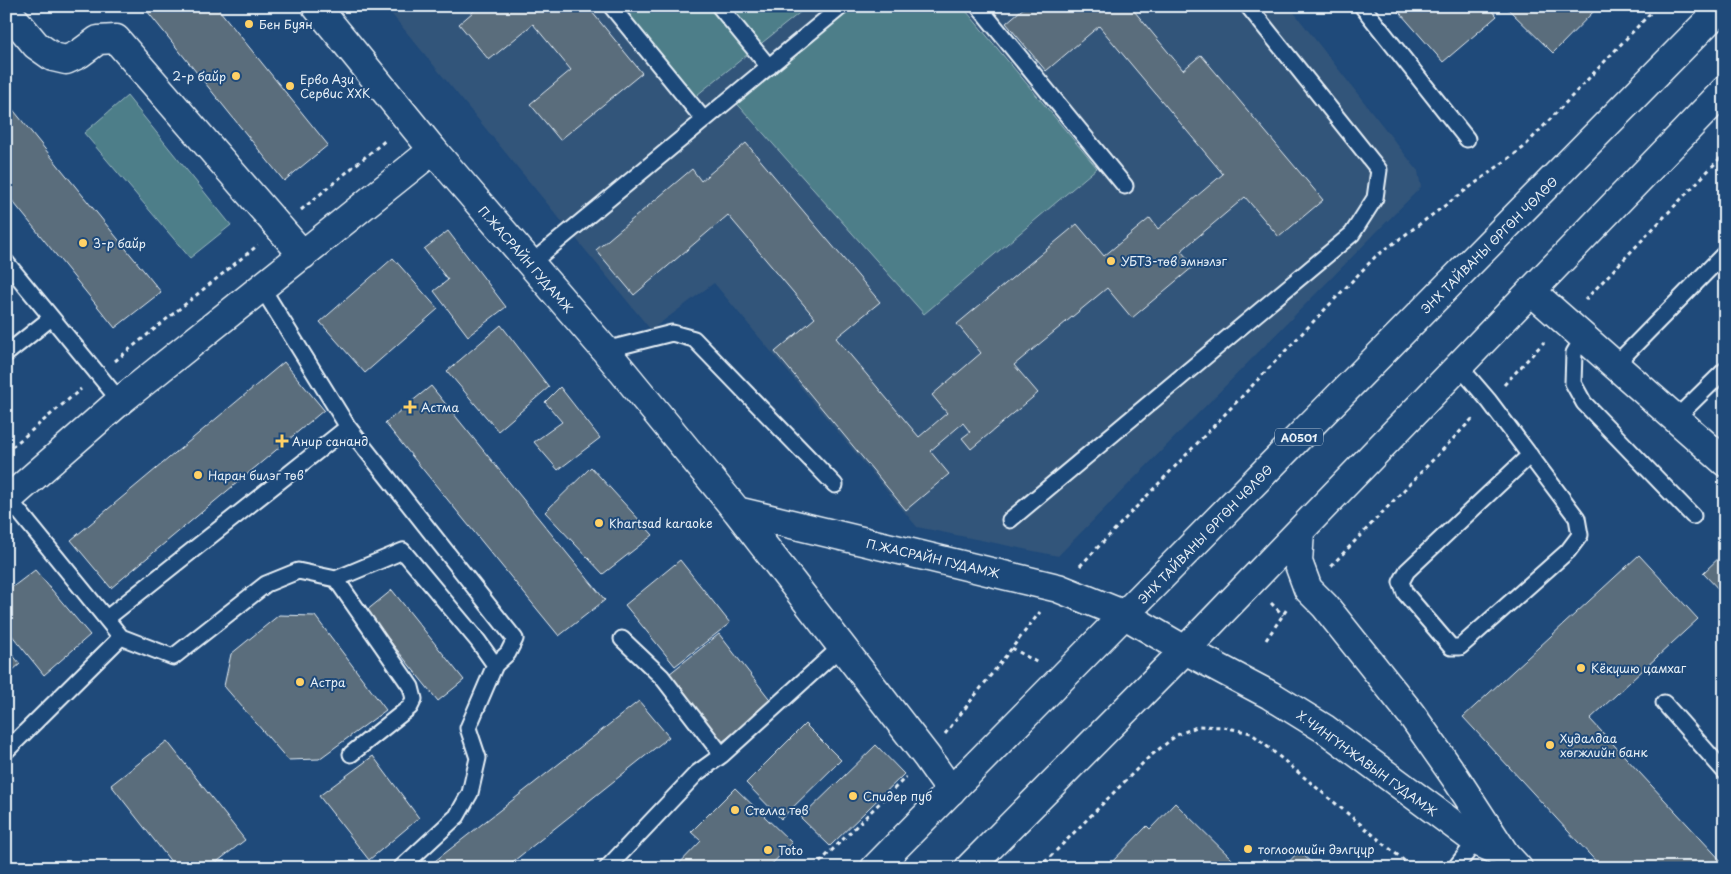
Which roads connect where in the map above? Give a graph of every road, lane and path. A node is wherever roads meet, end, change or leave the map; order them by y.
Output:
1 (316, 6) edge
2 (611, 6) edge
3 (720, 6) edge
4 (842, 6) edge
5 (978, 6) edge
6 (1248, 6) edge
7 (1362, 6) edge
8 (1657, 6) edge
9 (1723, 6) edge
10 (6, 9) edge
11 (768, 67) junction
12 (1725, 90) edge
13 (704, 120) junction
14 (409, 121) junction
15 (1467, 139) dead end
16 (433, 150) junction
17 (1725, 153) edge
18 (1125, 186) dead end
19 (280, 228) junction
20 (1724, 254) edge
21 (303, 255) junction
22 (6, 262) edge
23 (530, 264) junction
24 (262, 288) junction
25 (1531, 291) junction
26 (51, 318) junction
27 (1574, 329) junction
28 (605, 350) junction
29 (6, 354) edge
30 (1459, 366) junction
31 (1615, 366) junction
32 (1725, 370) edge
33 (98, 374) junction
34 (120, 401) junction
35 (1489, 401) junction
36 (1675, 418) junction
37 (348, 427) junction
38 (6, 452) edge
39 (1530, 455) junction
40 (1725, 462) edge
41 (835, 485) dead end
42 (8, 500) edge
43 (738, 511) junction
44 (1693, 516) dead end
45 (1010, 520) dead end
46 (1300, 531) junction
47 (1329, 568) dead end
48 (336, 579) junction
49 (1058, 588) junction
50 (1267, 599) dead end
51 (1288, 609) dead end
52 (1125, 615) junction
53 (1283, 615) junction
54 (107, 618) junction
55 (121, 636) junction
56 (622, 639) dead end
57 (1266, 640) dead end
58 (842, 646) junction
59 (1012, 648) junction
60 (1185, 650) junction
61 (495, 664) junction
62 (1040, 665) dead end
63 (1664, 704) dead end
64 (6, 751) edge
65 (351, 754) dead end
66 (722, 755) junction
67 (927, 757) junction
68 (1725, 772) edge
69 (951, 791) junction
70 (1476, 841) junction
71 (1511, 861) edge
72 (400, 868) edge
73 (607, 868) edge
74 (814, 868) edge
75 (875, 868) edge
76 (969, 868) edge
77 (1039, 868) edge
78 (1414, 868) edge
79 (1454, 868) edge

1 - 14 main road, П.ЖАСРАЙН ГУДАМЖ
2 - 13 lane
3 - 11 lane
4 - 11 lane
5 - 18 lane
6 - 45 lane
7 - 15 lane
8 - 49 path
9 - 52 main road, ЭНХ ТАЙВАНЫ ӨРГӨН ЧӨЛӨӨ / A0501
10 - 19 main road
11 - 13 lane
12 - 25 main road
13 - 23 lane
14 - 16 main road, П.ЖАСРАЙН ГУДАМЖ
14 - 19 path
16 - 21 main road
16 - 23 main road, П.ЖАСРАЙН ГУДАМЖ
17 - 27 path
19 - 21 main road
19 - 33 path
20 - 31 lane
21 - 24 main road
22 - 26 lane
23 - 28 main road, П.ЖАСРАЙН ГУДАМЖ
24 - 34 main road
24 - 37 lane
25 - 27 main road
25 - 30 main road
26 - 29 lane
26 - 33 lane
27 - 31 main road
27 - 35 path
27 - 44 lane
28 - 41 lane
28 - 43 main road, П.ЖАСРАЙН ГУДАМЖ
30 - 35 lane
30 - 46 main road
31 - 36 main road
32 - 36 lane
33 - 34 lane
33 - 38 path
34 - 42 main road
35 - 39 lane
35 - 47 path
36 - 40 main road
37 - 54 lane
37 - 61 lane
39 - 39 lane
42 - 54 lane
43 - 49 main road, П.ЖАСРАЙН ГУДАМЖ
43 - 58 main road, П.ЖАСРАЙН ГУДАМЖ
46 - 60 main road
46 - 71 main road
48 - 55 lane
48 - 61 lane
48 - 65 lane
49 - 52 main road, П.ЖАСРАЙН ГУДАМЖ
49 - 59 path
50 - 53 path
51 - 53 path
52 - 60 main road, Х.ЧИНГҮНЖАВЫН ГУДАМЖ
52 - 69 main road, ЭНХ ТАЙВАНЫ ӨРГӨН ЧӨЛӨӨ / A0501
53 - 57 path
54 - 55 lane
55 - 64 lane
56 - 66 lane
58 - 66 lane
58 - 67 main road, П.ЖАСРАЙН ГУДАМЖ
59 - 62 path
59 - 67 path
60 - 70 main road, Х.ЧИНГҮНЖАВЫН ГУДАМЖ
60 - 76 main road
61 - 72 lane
63 - 68 lane
66 - 73 lane
67 - 69 main road, П.ЖАСРАЙН ГУДАМЖ
67 - 74 path
69 - 75 main road, ЭНХ ТАЙВАНЫ ӨРГӨН ЧӨЛӨӨ / A0501
70 - 71 main road, Х.ЧИНГҮНЖАВЫН ГУДАМЖ
70 - 79 lane
77 - 78 path

